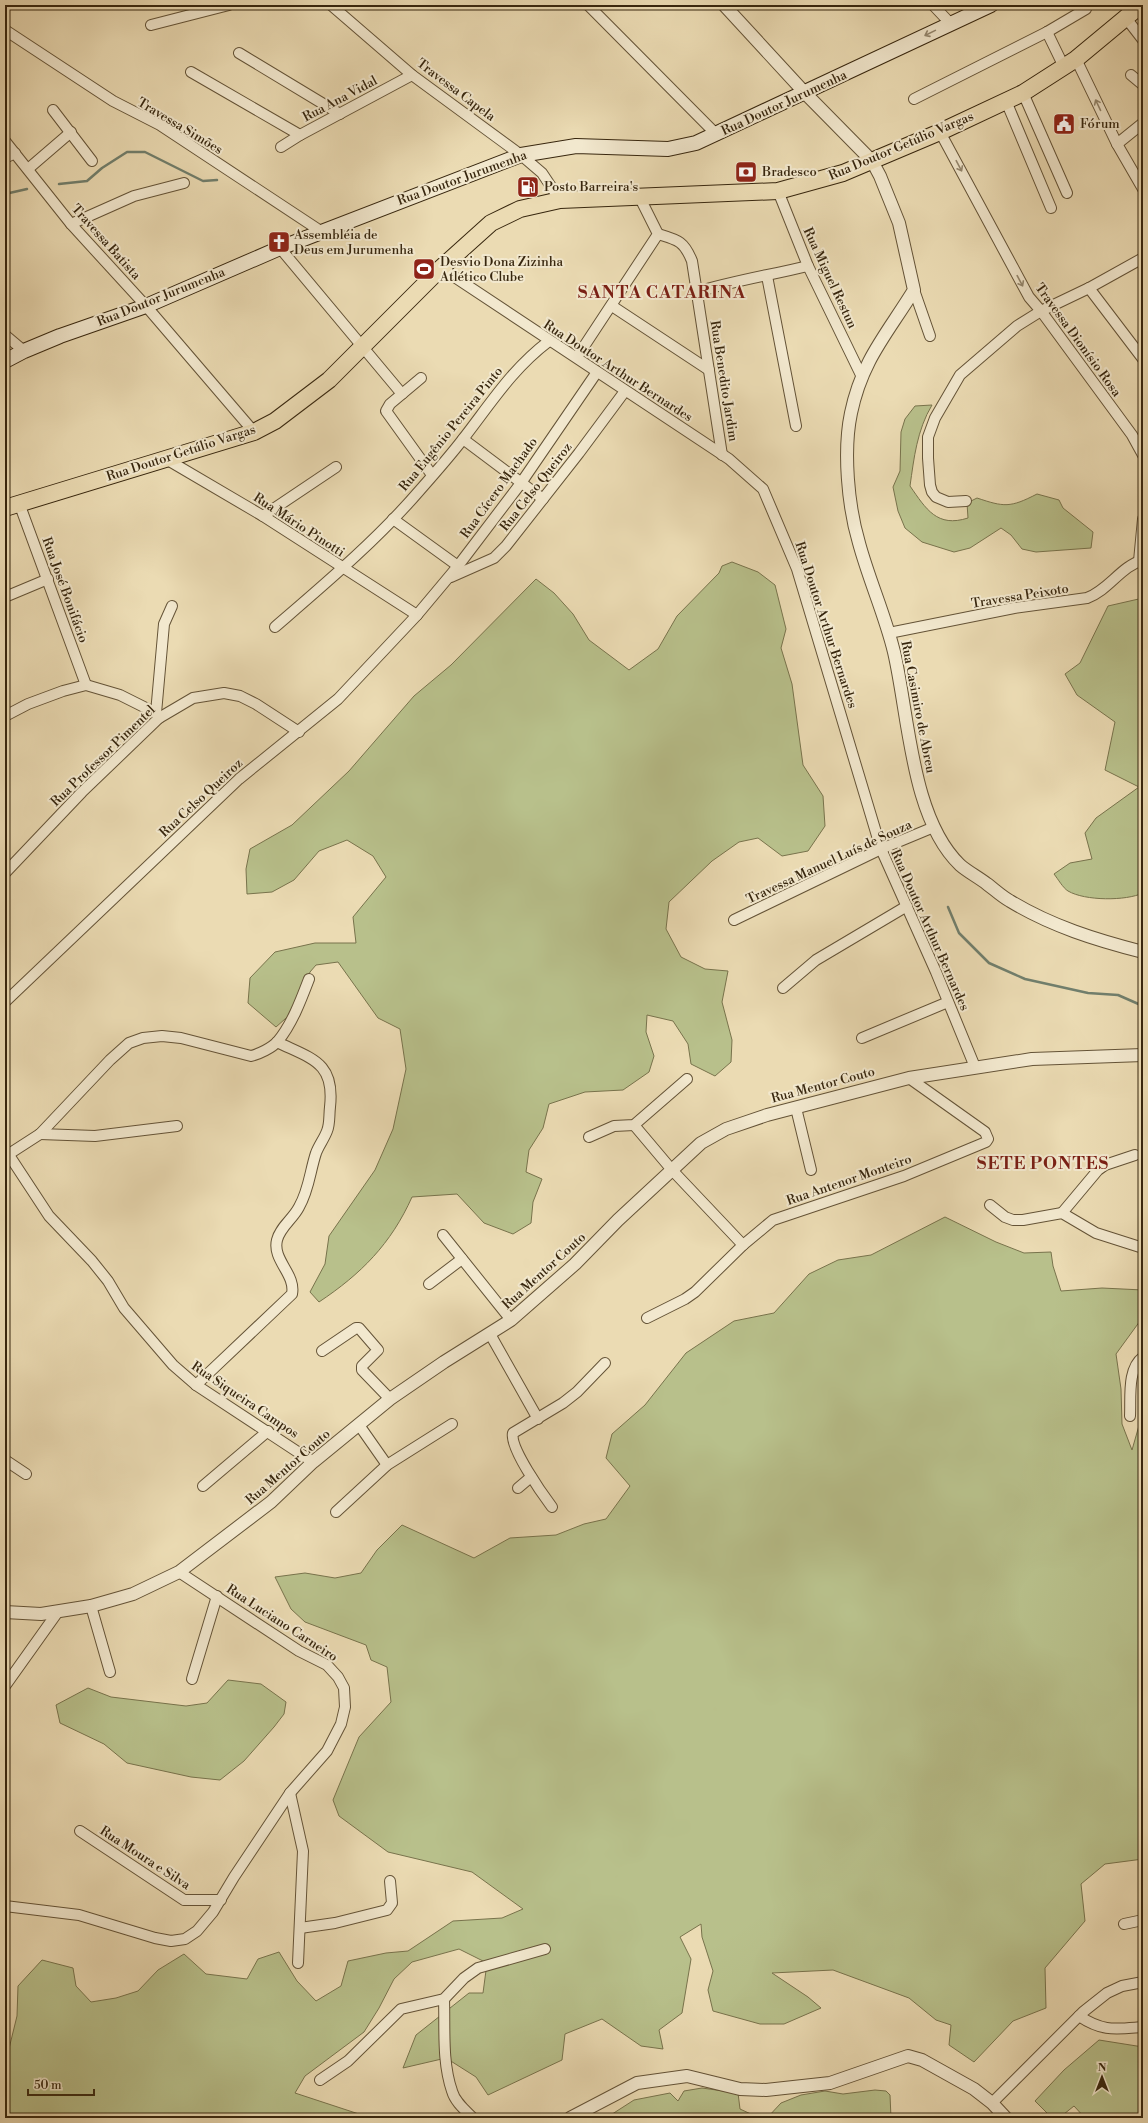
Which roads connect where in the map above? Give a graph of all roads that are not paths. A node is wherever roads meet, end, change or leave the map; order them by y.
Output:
1 (229, 5) edge
2 (331, 5) edge
3 (588, 5) edge
4 (724, 5) edge
5 (933, 5) edge
6 (991, 5) edge
7 (1141, 5) edge
8 (1086, 10) dead end
9 (1126, 18) junction
10 (950, 23) junction
11 (151, 26) dead end
12 (5, 30) edge
13 (1047, 32) junction
14 (1143, 40) edge
15 (239, 53) dead end
16 (1070, 63) junction
17 (191, 72) dead end
18 (412, 75) junction
19 (1131, 75) dead end
20 (1143, 86) edge
21 (805, 93) junction
22 (1023, 93) junction
23 (914, 99) dead end
24 (1006, 101) junction
25 (53, 110) dead end
26 (340, 114) junction
27 (1143, 123) edge
28 (71, 132) junction
29 (940, 132) junction
30 (300, 135) junction
31 (716, 135) junction
32 (5, 141) edge
33 (1117, 144) junction
34 (281, 147) dead end
35 (15, 153) junction
36 (521, 154) junction
37 (5, 158) edge
38 (92, 161) dead end
39 (872, 161) junction
40 (28, 169) junction
41 (1140, 177) edge
42 (184, 183) dead end
43 (1143, 189) edge
44 (778, 191) junction
45 (1067, 193) dead end
46 (640, 198) junction
47 (560, 200) junction
48 (1051, 208) dead end
49 (71, 224) junction
50 (322, 232) junction
51 (658, 234) junction
52 (280, 248) junction
53 (1143, 258) edge
54 (808, 266) junction
55 (441, 268) junction
56 (767, 276) junction
57 (1089, 288) junction
58 (914, 290) junction
59 (697, 292) junction
60 (146, 306) junction
61 (612, 306) junction
62 (1041, 311) junction
63 (5, 335) edge
64 (930, 336) dead end
65 (549, 341) junction
66 (363, 348) junction
67 (24, 351) junction
68 (577, 357) junction
69 (1143, 359) edge
70 (5, 361) edge
71 (709, 370) junction
72 (597, 372) junction
73 (861, 375) junction
74 (421, 378) dead end
75 (625, 391) junction
76 (402, 394) junction
77 (796, 426) dead end
78 (254, 432) junction
79 (463, 439) junction
80 (722, 455) junction
81 (1143, 455) edge
82 (166, 459) junction
83 (336, 467) dead end
84 (432, 475) junction
85 (521, 484) junction
86 (543, 500) junction
87 (966, 501) dead end
88 (12, 506) edge
89 (263, 516) junction
90 (393, 519) junction
91 (1143, 519) edge
92 (1141, 560) edge
93 (458, 566) junction
94 (342, 569) junction
95 (449, 578) junction
96 (48, 579) junction
97 (5, 597) edge
98 (172, 606) dead end
99 (417, 615) junction
100 (275, 627) dead end
101 (889, 633) junction
102 (86, 685) junction
103 (158, 715) junction
104 (5, 716) edge
105 (299, 732) junction
106 (934, 827) junction
107 (881, 849) junction
108 (5, 873) edge
109 (907, 906) junction
110 (734, 920) dead end
111 (1143, 952) edge
112 (309, 979) dead end
113 (783, 988) dead end
114 (5, 1002) edge
115 (948, 1002) junction
116 (862, 1038) dead end
117 (278, 1042) junction
118 (1143, 1055) edge
119 (975, 1067) junction
120 (909, 1078) junction
121 (687, 1079) dead end
122 (796, 1108) junction
123 (634, 1125) junction
124 (177, 1126) dead end
125 (40, 1134) junction
126 (589, 1137) dead end
127 (6, 1151) edge
128 (1135, 1155) dead end
129 (672, 1170) junction
130 (811, 1170) dead end
131 (990, 1205) dead end
132 (1062, 1214) junction
133 (443, 1235) dead end
134 (742, 1245) junction
135 (1143, 1248) edge
136 (462, 1259) junction
137 (429, 1284) dead end
138 (647, 1318) dead end
139 (511, 1320) junction
140 (490, 1334) junction
141 (322, 1351) dead end
142 (1143, 1357) edge
143 (605, 1364) dead end
144 (196, 1385) junction
145 (390, 1399) junction
146 (1130, 1416) dead end
147 (538, 1419) junction
148 (452, 1424) dead end
149 (359, 1425) junction
150 (268, 1431) junction
151 (5, 1460) edge
152 (313, 1462) junction
153 (387, 1465) junction
154 (26, 1474) dead end
155 (531, 1477) junction
156 (203, 1486) dead end
157 (518, 1488) dead end
158 (552, 1508) dead end
159 (336, 1512) dead end
160 (179, 1572) junction
161 (217, 1596) junction
162 (91, 1606) junction
163 (5, 1612) edge
164 (57, 1612) junction
165 (110, 1672) dead end
166 (192, 1679) dead end
167 (5, 1686) edge
168 (290, 1793) junction
169 (80, 1831) dead end
170 (390, 1881) dead end
171 (221, 1900) junction
172 (5, 1906) edge
173 (1143, 1920) edge
174 (1124, 1924) dead end
175 (300, 1928) junction
176 (545, 1949) dead end
177 (298, 1963) dead end
178 (1143, 1982) edge
179 (444, 1999) junction
180 (1079, 2016) junction
181 (1143, 2027) edge
182 (320, 2080) dead end
183 (992, 2103) junction
184 (473, 2118) edge
185 (570, 2118) edge
186 (1006, 2118) edge

1 - 11 street
2 - 18 street, Travessa Capela
3 - 31 street
4 - 21 street
5 - 10 street
6 - 10 main road, Rua Doutor Jurumenha
7 - 9 main road, Rua Doutor Getúlio Vargas
8 - 13 street
9 - 14 street
9 - 16 main road, Rua Doutor Getúlio Vargas
10 -> 21 main road, Rua Doutor Jurumenha
12 - 50 street, Travessa Simões
13 - 16 street
13 - 23 street
15 - 26 street
16 - 22 main road, Rua Doutor Getúlio Vargas
33 -> 16 street
17 - 30 street
18 - 26 street, Rua Ana Vidal
18 - 36 street, Travessa Capela
19 - 20 street
21 - 31 main road, Rua Doutor Jurumenha
21 - 39 street
22 - 24 main road, Rua Doutor Getúlio Vargas
22 - 45 street
24 - 29 main road, Rua Doutor Getúlio Vargas
24 - 48 street
25 - 28 street
26 - 30 street, Rua Ana Vidal
27 - 33 street
28 - 38 street
28 - 40 street
29 - 39 main road, Rua Doutor Getúlio Vargas
29 -> 62 street, Travessa Dionísio Rosa
30 - 34 street, Rua Ana Vidal
31 - 36 main road, Rua Doutor Jurumenha
32 - 35 street, Travessa Batista
33 - 41 street
35 - 37 street
35 - 40 street, Travessa Batista
36 - 47 street, Travessa Capela
36 - 50 main road, Rua Doutor Jurumenha
39 - 44 main road, Rua Doutor Getúlio Vargas
39 - 58 street
40 - 49 street, Travessa Batista
41 - 43 street
42 - 49 street
44 - 46 main road, Rua Doutor Getúlio Vargas
44 - 54 street, Rua Miguel Restun
46 - 47 main road, Rua Doutor Getúlio Vargas
46 - 51 street
47 - 55 main road, Rua Doutor Getúlio Vargas
49 - 60 street, Travessa Batista
50 - 52 main road, Rua Doutor Jurumenha
51 - 59 street, Rua Benedito Jardim
51 - 61 street
52 - 60 main road, Rua Doutor Jurumenha
52 - 66 street
53 - 57 street
54 - 56 street
54 - 73 street, Rua Miguel Restun
55 - 65 street, Rua Doutor Arthur Bernardes
55 - 66 main road, Rua Doutor Getúlio Vargas
56 - 59 street
56 - 77 street
57 - 62 street
57 - 69 street
58 - 64 street
58 - 73 street, Rua Casimiro de Abreu
59 - 71 street, Rua Benedito Jardim
60 - 67 main road, Rua Doutor Jurumenha
60 - 78 street, Travessa Batista
61 - 68 street
61 - 71 street
62 - 81 street, Travessa Dionísio Rosa
62 - 87 street
63 - 67 street
65 - 68 street, Rua Doutor Arthur Bernardes
65 - 79 street, Rua Eugênio Pereira Pinto
66 - 76 street
66 - 78 main road, Rua Doutor Getúlio Vargas
67 - 70 main road, Rua Doutor Jurumenha
68 - 72 street, Rua Doutor Arthur Bernardes
71 - 80 street, Rua Benedito Jardim
72 - 75 street, Rua Doutor Arthur Bernardes
72 - 85 street, Rua Cícero Machado
73 - 101 street, Rua Casimiro de Abreu
74 - 76 street
75 - 80 street, Rua Doutor Arthur Bernardes
75 - 86 street, Rua Celso Queiroz
76 - 84 street
78 - 82 main road, Rua Doutor Getúlio Vargas
79 - 84 street, Rua Eugênio Pereira Pinto
79 - 85 street
80 - 107 street, Rua Doutor Arthur Bernardes
82 - 88 main road, Rua Doutor Getúlio Vargas
82 - 89 street, Rua Mário Pinotti
83 - 89 street
84 - 90 street, Rua Eugênio Pereira Pinto
85 - 86 street
85 - 93 street, Rua Cícero Machado
86 - 95 street, Rua Celso Queiroz
88 - 96 street, Rua José Bonifácio
89 - 94 street, Rua Mário Pinotti
90 - 93 street
90 - 94 street, Rua Eugênio Pereira Pinto
91 - 92 street
92 - 101 street, Travessa Peixoto
93 - 95 street, Rua Cícero Machado
94 - 99 street, Rua Mário Pinotti
94 - 100 street, Rua Eugênio Pereira Pinto
95 - 99 street, Rua Cícero Machado
96 - 97 street
96 - 102 street, Rua José Bonifácio
98 - 103 street
99 - 105 street, Rua Celso Queiroz
101 - 106 street, Rua Casimiro de Abreu
102 - 103 street
102 - 104 street
103 - 105 street, Rua Professor Pimentel
103 - 108 street, Rua Professor Pimentel
105 - 114 street, Rua Celso Queiroz
106 - 107 street, Travessa Manuel Luís de Souza
106 - 111 street, Rua Casimiro de Abreu
107 - 109 street, Rua Doutor Arthur Bernardes
107 - 110 street, Travessa Manuel Luís de Souza
109 - 113 street
109 - 115 street, Rua Doutor Arthur Bernardes
112 - 117 street
115 - 116 street
115 - 119 street, Rua Doutor Arthur Bernardes
117 - 125 street
117 - 144 street
118 - 119 street, Rua Mentor Couto
119 - 120 street, Rua Mentor Couto
120 - 122 street, Rua Mentor Couto
120 - 134 street, Rua Antenor Monteiro
121 - 123 street
122 - 129 street, Rua Mentor Couto
122 - 130 street
123 - 126 street
123 - 129 street
124 - 125 street
125 - 127 street
127 - 144 street, Rua Siqueira Campos
128 - 132 street
129 - 134 street
129 - 139 street, Rua Mentor Couto
131 - 132 street
132 - 135 street
133 - 136 street
134 - 138 street, Rua Antenor Monteiro
136 - 137 street
136 - 139 street
139 - 140 street, Rua Mentor Couto
140 - 145 street, Rua Mentor Couto
140 - 147 street
141 - 145 street
142 - 146 street
143 - 147 street
144 - 150 street, Rua Siqueira Campos
145 - 149 street, Rua Mentor Couto
147 - 155 street
148 - 153 street
149 - 152 street, Rua Mentor Couto
149 - 153 street
150 - 152 street, Rua Siqueira Campos
150 - 156 street
151 - 154 street
152 - 160 street, Rua Mentor Couto
153 - 159 street
155 - 157 street
155 - 158 street
160 - 161 street, Rua Luciano Carneiro
160 - 162 street, Rua Mentor Couto
161 - 166 street
161 - 168 street, Rua Luciano Carneiro
162 - 164 street, Rua Mentor Couto
162 - 165 street
163 - 164 street, Rua Mentor Couto
164 - 167 street
168 - 171 street, Rua Luciano Carneiro
168 - 175 street
169 - 171 street, Rua Moura e Silva
170 - 175 street
171 - 172 street, Rua Luciano Carneiro
173 - 174 street
175 - 177 street
176 - 179 street
178 - 180 street
179 - 182 street
179 - 184 street
180 - 181 street
180 - 183 street
183 - 185 street
183 - 186 street

